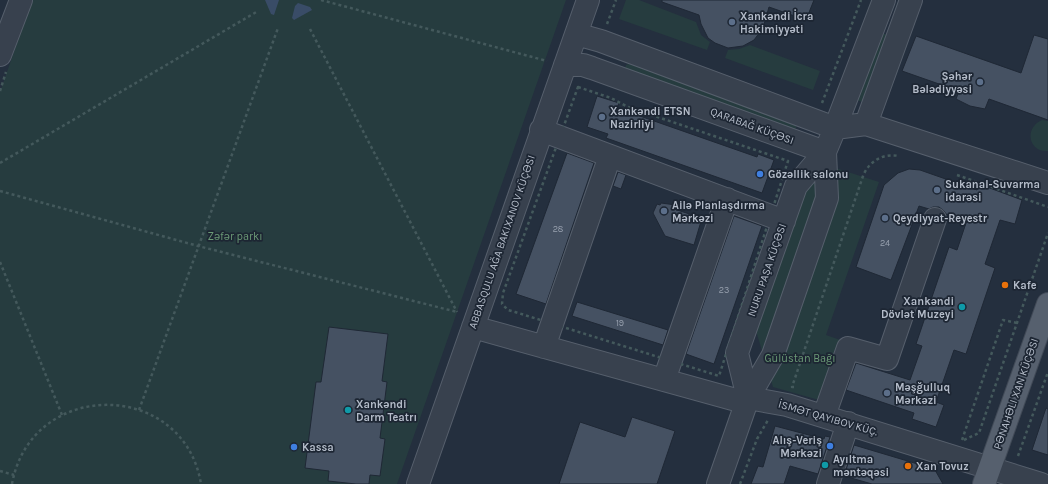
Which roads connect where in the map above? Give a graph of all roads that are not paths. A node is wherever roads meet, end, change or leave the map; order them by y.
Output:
1 (21, 0) edge
2 (588, 0) edge
3 (884, 0) edge
4 (911, 0) edge
5 (576, 34) junction
6 (0, 55) edge
7 (557, 63) junction
8 (866, 124) junction
9 (834, 128) junction
10 (541, 130) junction
11 (826, 152) junction
12 (610, 156) junction
13 (1048, 183) edge
14 (727, 200) junction
15 (935, 219) dead end
16 (784, 221) junction
17 (1048, 304) edge
18 (473, 327) junction
19 (544, 347) junction
20 (664, 380) junction
21 (748, 398) junction
22 (824, 416) junction
23 (848, 423) junction
24 (987, 476) edge
25 (418, 484) edge
26 (718, 484) edge
27 (828, 484) edge
28 (1041, 484) edge

1 - 6 street
2 - 5 street
3 - 9 street, NURU PAŞA KÜÇƏSI
4 - 8 street
5 - 7 street
5 - 9 street
7 - 10 street
7 - 11 street, QARABAĞ KÜÇƏSI
8 - 9 street
8 - 13 street
9 - 11 street, NURU PAŞA KÜÇƏSI
10 - 12 street
10 - 18 street
11 - 16 street, NURU PAŞA KÜÇƏSI
11 - 21 street, NURU PAŞA KÜÇƏSI
12 - 14 street
12 - 19 street
14 - 16 street
14 - 20 street
15 - 22 street
16 - 21 street, NURU PAŞA KÜÇƏSI
17 - 24 main road, PƏNAHƏLI XAN KÜÇƏSI
18 - 19 street
18 - 25 street
19 - 20 street
20 - 21 street
21 - 22 street
21 - 26 street, NURU PAŞA KÜÇƏSI
22 - 23 street
23 - 24 street
23 - 27 street
24 - 28 street

